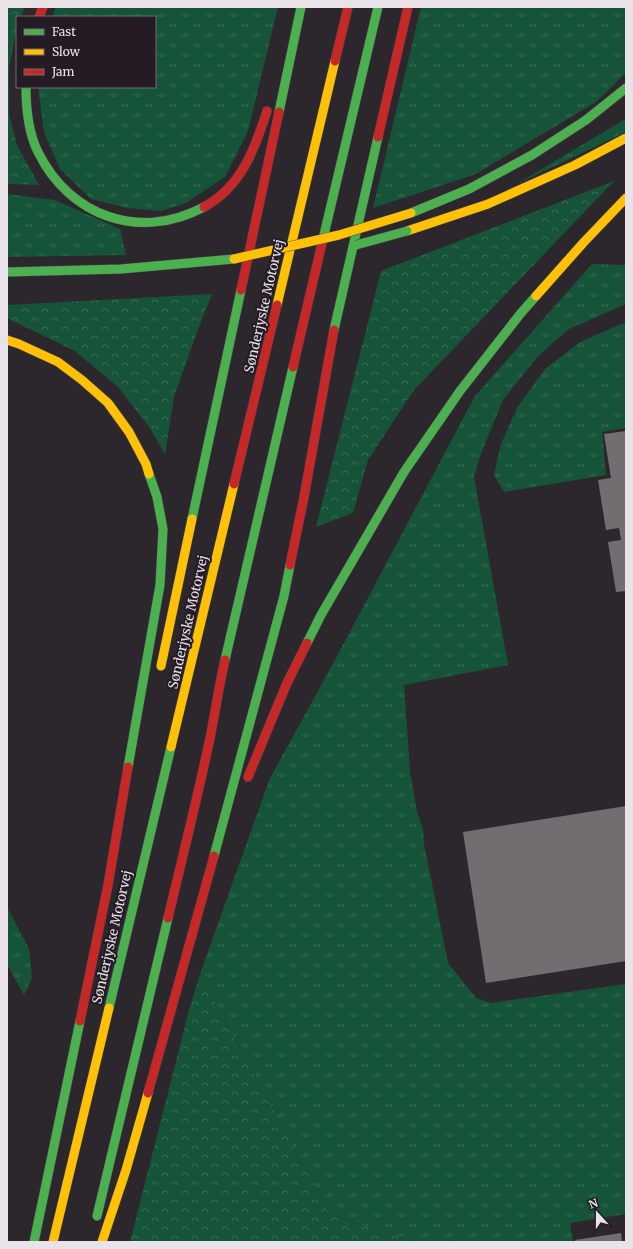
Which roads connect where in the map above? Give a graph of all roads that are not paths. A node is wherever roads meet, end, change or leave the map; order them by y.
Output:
1 (300, 7) edge
2 (348, 7) edge
3 (378, 7) edge
4 (408, 7) edge
5 (277, 79) dead end
6 (26, 88) edge
7 (626, 88) edge
8 (270, 101) dead end
9 (626, 138) edge
10 (626, 198) edge
11 (344, 248) dead end
12 (331, 251) dead end
13 (312, 254) dead end
14 (298, 255) dead end
15 (234, 259) junction
16 (7, 272) edge
17 (7, 340) edge
18 (160, 672) dead end
19 (135, 779) dead end
20 (246, 783) dead end
21 (238, 805) dead end
22 (108, 885) junction
23 (204, 892) junction
24 (95, 1226) dead end
25 (34, 1242) edge
26 (53, 1242) edge
27 (102, 1242) edge

1 - 5 highway
1 - 18 highway
2 - 26 highway, Sønderjyske Motorvej
3 - 24 highway
4 - 23 highway
6 - 8 highway
7 - 15 highway, bridge
9 - 11 highway, bridge
10 - 20 highway
12 - 13 highway
14 - 15 highway, bridge
15 - 16 highway
17 - 22 highway
19 - 22 highway
21 - 23 highway
22 - 25 highway
23 - 27 highway

